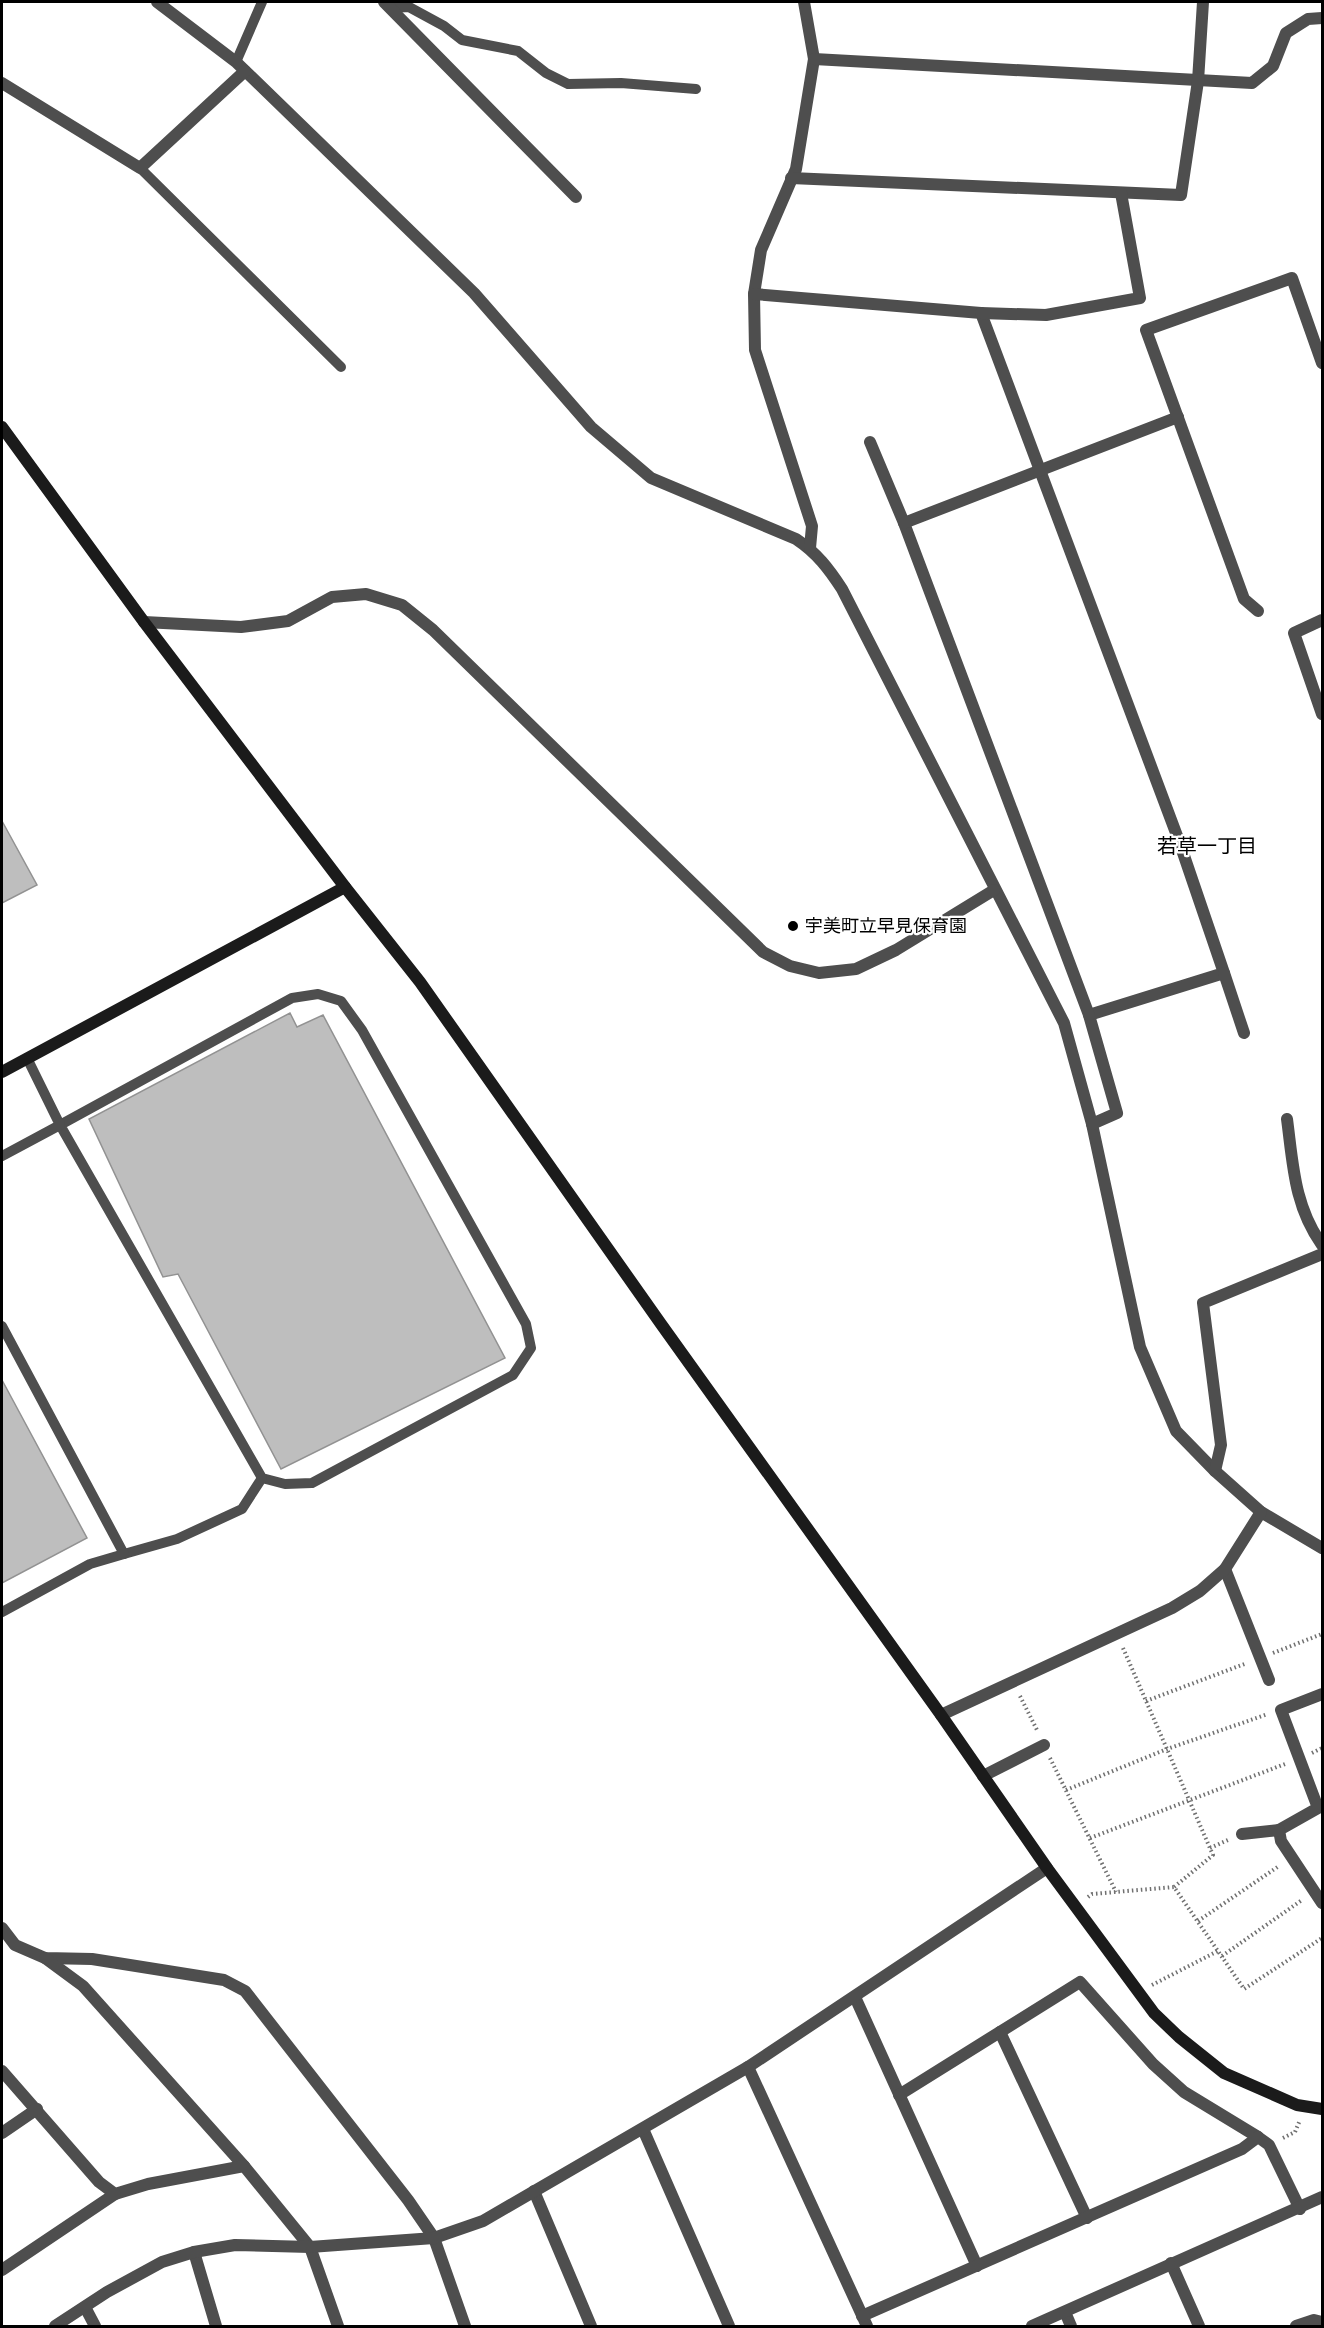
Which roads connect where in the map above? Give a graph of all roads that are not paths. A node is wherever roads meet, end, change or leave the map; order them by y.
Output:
1 (157, 2) edge
2 (262, 2) edge
3 (804, 2) edge
4 (1203, 2) edge
5 (388, 5) edge
6 (1323, 18) edge
7 (813, 59) junction
8 (240, 66) junction
9 (1198, 81) junction
10 (2, 82) edge
11 (696, 89) dead end
12 (140, 168) junction
13 (791, 178) junction
14 (1121, 193) junction
15 (576, 197) dead end
16 (754, 294) junction
17 (981, 313) junction
18 (1323, 363) edge
19 (340, 367) dead end
20 (1178, 417) junction
21 (2, 427) edge
22 (870, 442) dead end
23 (1040, 471) junction
24 (904, 523) junction
25 (810, 548) junction
26 (1258, 611) dead end
27 (1323, 620) edge
28 (144, 622) junction
29 (1323, 714) edge
30 (345, 887) junction
31 (994, 890) junction
32 (1224, 973) junction
33 (1089, 1015) junction
34 (1244, 1033) dead end
35 (27, 1058) junction
36 (2, 1072) edge
37 (1287, 1119) dead end
38 (1092, 1124) junction
39 (60, 1125) junction
40 (2, 1156) edge
41 (1323, 1245) edge
42 (1323, 1254) edge
43 (2, 1326) edge
44 (1215, 1471) junction
45 (262, 1478) junction
46 (1261, 1512) junction
47 (1323, 1548) edge
48 (124, 1554) junction
49 (1225, 1569) junction
50 (2, 1612) edge
51 (1269, 1680) dead end
52 (1323, 1694) edge
53 (941, 1715) junction
54 (1044, 1745) road end
55 (984, 1776) junction
56 (1279, 1830) junction
57 (1242, 1834) dead end
58 (1047, 1868) junction
59 (1323, 1903) edge
60 (2, 1928) edge
61 (45, 1958) junction
62 (855, 1997) junction
63 (1000, 2032) junction
64 (748, 2067) junction
65 (2, 2071) edge
66 (899, 2095) junction
67 (37, 2109) junction
68 (1323, 2109) edge
69 (643, 2129) junction
70 (2, 2133) edge
71 (1258, 2137) junction
72 (244, 2166) junction
73 (534, 2191) junction
74 (115, 2194) junction
75 (1323, 2197) edge
76 (1300, 2209) junction
77 (1087, 2218) junction
78 (434, 2238) junction
79 (310, 2247) junction
80 (194, 2252) junction
81 (1171, 2264) junction
82 (977, 2266) junction
83 (2, 2270) edge
84 (85, 2307) junction
85 (1065, 2312) junction
86 (864, 2321) edge
87 (1323, 2322) edge
88 (55, 2326) edge
89 (95, 2326) edge
90 (216, 2326) edge
91 (338, 2326) edge
92 (465, 2326) edge
93 (591, 2326) edge
94 (729, 2326) edge
95 (1032, 2326) edge
96 (1071, 2326) edge
97 (1199, 2326) edge
98 (1296, 2326) edge

1 - 8 street
2 - 8 lane
3 - 7 street
4 - 9 street
5 - 11 lane
5 - 15 street
6 - 9 street
7 - 9 street
7 - 13 street
8 - 12 street
8 - 25 street
9 - 14 street
10 - 12 street
12 - 19 lane
13 - 14 street
13 - 16 street
14 - 17 street
16 - 17 street
16 - 25 street
17 - 23 street
18 - 20 street
20 - 23 street
20 - 26 street
21 - 28 street
22 - 24 street
23 - 24 street
23 - 32 street
24 - 33 street
25 - 31 street
27 - 29 street
28 - 30 street
28 - 31 street
30 - 35 street
30 - 53 street
31 - 38 street
32 - 33 street
32 - 34 street
33 - 38 street
35 - 36 street
35 - 39 lane
37 - 41 street
38 - 44 street
39 - 40 lane
39 - 45 lane
39 - 45 lane
42 - 44 street
43 - 48 lane
44 - 46 street
45 - 48 lane
46 - 47 street
46 - 49 street
48 - 50 lane
49 - 51 street
49 - 53 street
52 - 56 street
53 - 55 street
54 - 55 street
55 - 58 street
56 - 57 street
56 - 59 street
58 - 62 street
58 - 68 street
60 - 61 street
61 - 72 street
61 - 78 street
62 - 64 street
62 - 66 street
63 - 66 street
63 - 71 street
63 - 77 street
64 - 69 street
64 - 86 street
65 - 67 street
66 - 82 street
67 - 70 street
67 - 74 street
69 - 73 street
69 - 94 street
71 - 76 street
71 - 77 street
72 - 74 street
72 - 79 street
73 - 78 street
73 - 93 street
74 - 83 street
75 - 76 street
76 - 81 street
77 - 82 street
78 - 79 street
78 - 92 street
79 - 80 street
79 - 91 street
80 - 84 street
80 - 90 street
81 - 85 street
81 - 97 street
82 - 86 street
84 - 88 street
84 - 89 street
85 - 95 street
85 - 96 street
87 - 98 street

